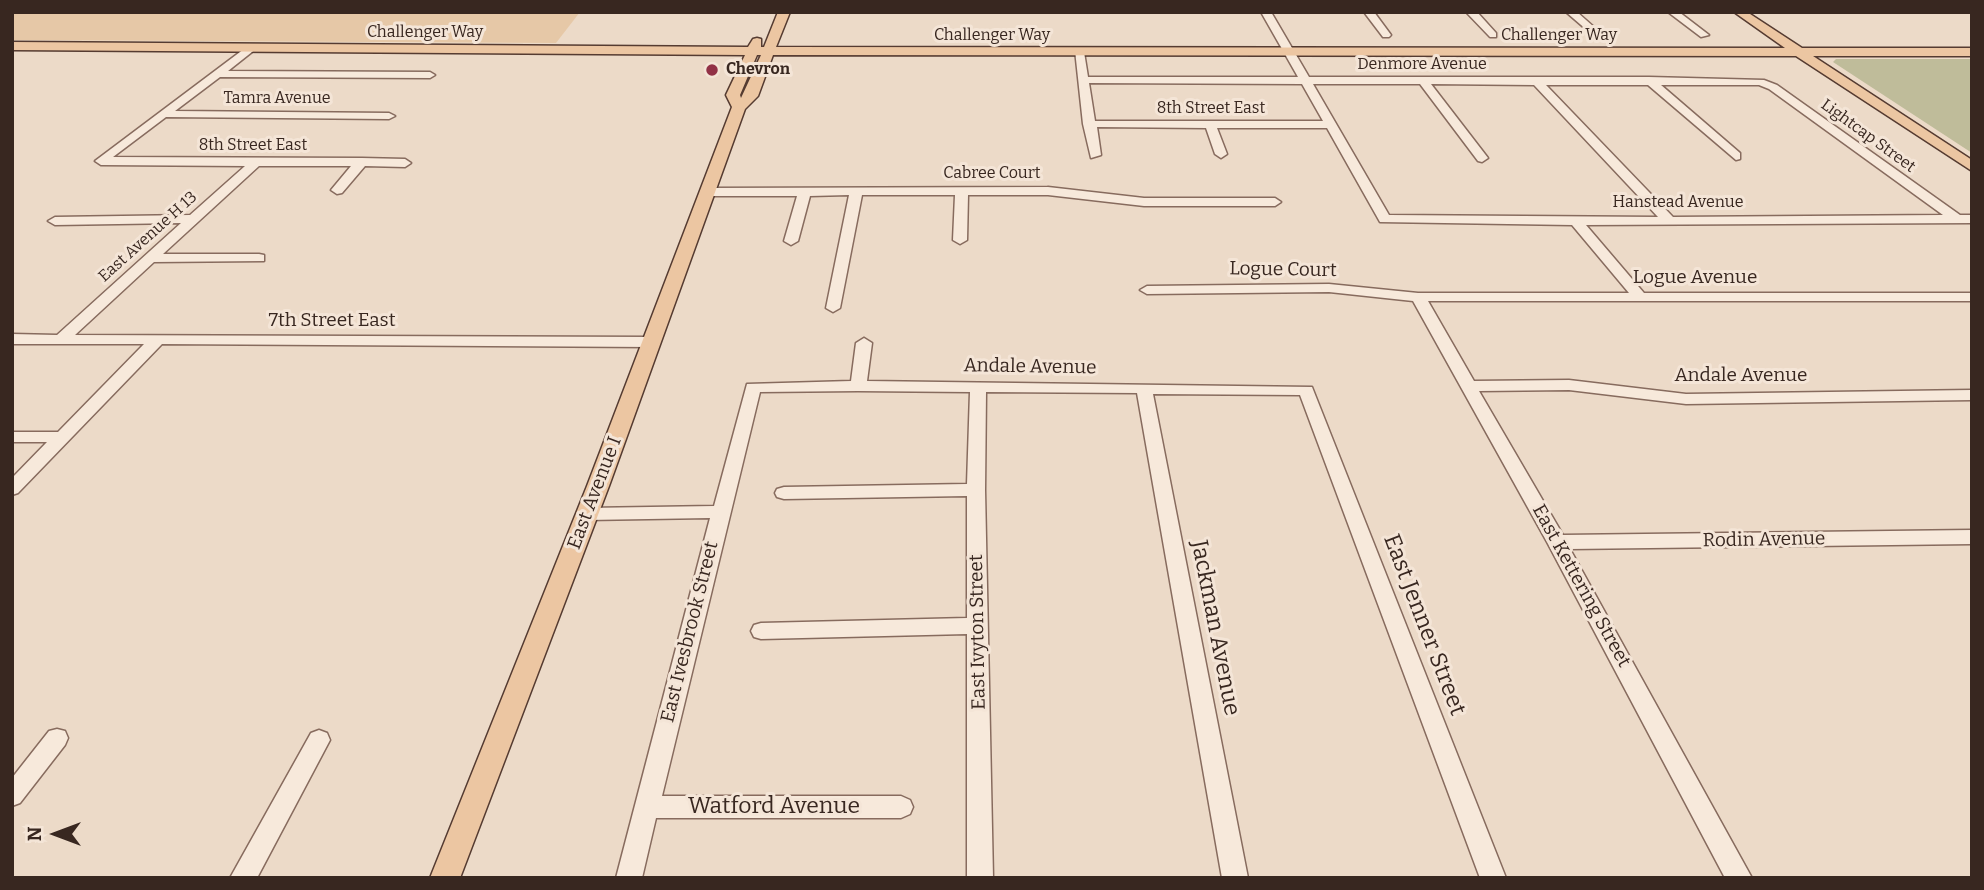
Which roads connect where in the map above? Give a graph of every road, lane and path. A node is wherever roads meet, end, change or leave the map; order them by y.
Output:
1 (770, 12) edge
2 (784, 12) edge
3 (1266, 12) edge
4 (1369, 12) edge
5 (1471, 12) edge
6 (1571, 12) edge
7 (1673, 12) edge
8 (1739, 12) edge
9 (1386, 35) dead end
10 (1493, 35) dead end
11 (1598, 35) dead end
12 (1704, 35) dead end
13 (12, 47) edge
14 (252, 48) junction
15 (753, 51) junction
16 (768, 51) junction
17 (1079, 52) junction
18 (1289, 52) junction
19 (1797, 52) junction
20 (1972, 52) edge
21 (218, 74) junction
22 (430, 75) dead end
23 (1083, 80) junction
24 (1423, 80) junction
25 (1536, 80) junction
26 (1649, 80) junction
27 (1306, 81) junction
28 (1760, 82) joint
29 (739, 107) junction
30 (163, 114) junction
31 (390, 116) dead end
32 (1089, 124) junction
33 (1210, 124) junction
34 (1333, 125) junction
35 (1221, 153) dead end
36 (1095, 155) dead end
37 (1736, 156) dead end
38 (1482, 158) dead end
39 (257, 161) junction
40 (362, 162) junction
41 (405, 163) dead end
42 (1972, 167) edge
43 (337, 190) dead end
44 (709, 192) junction
45 (962, 192) junction
46 (804, 193) junction
47 (856, 193) junction
48 (1275, 202) dead end
49 (194, 219) junction
50 (1956, 219) junction
51 (1972, 219) edge
52 (1669, 220) junction
53 (55, 221) dead end
54 (1576, 221) junction
55 (960, 240) dead end
56 (791, 241) dead end
57 (151, 258) junction
58 (259, 258) dead end
59 (1147, 290) dead end
60 (1418, 297) junction
61 (1640, 297) junction
62 (1972, 297) edge
63 (833, 308) dead end
64 (12, 339) edge
65 (61, 339) junction
66 (158, 339) junction
67 (652, 342) junction
68 (864, 343) dead end
69 (858, 386) junction
70 (1469, 386) junction
71 (753, 387) joint
72 (978, 387) junction
73 (1144, 389) junction
74 (1306, 390) joint
75 (1972, 395) edge
76 (12, 437) edge
77 (64, 437) junction
78 (12, 489) edge
79 (976, 489) junction
80 (784, 493) dead end
81 (721, 512) junction
82 (587, 514) junction
83 (1972, 537) edge
84 (1557, 542) junction
85 (978, 626) junction
86 (761, 631) dead end
87 (57, 738) dead end
88 (319, 740) dead end
89 (12, 796) edge
90 (646, 807) junction
91 (901, 807) dead end
92 (243, 878) edge
93 (445, 878) edge
94 (629, 878) edge
95 (980, 878) edge
96 (1234, 878) edge
97 (1493, 878) edge
98 (1739, 878) edge

1 - 15 main road, East Avenue I
2 - 16 main road, East Avenue I
3 - 18 street
4 - 9 street
5 - 10 street
6 - 11 street
7 - 12 street
8 - 19 main road
13 - 14 main road, Challenger Way
14 - 15 main road, Challenger Way
14 - 21 street
15 - 16 main road, Challenger Way
15 - 29 main road, East Avenue I
16 - 17 main road, Challenger Way
16 - 29 main road, East Avenue I
17 - 18 main road, Challenger Way
17 - 23 street
18 - 19 main road, Challenger Way
18 - 27 street
19 - 20 main road, Challenger Way
19 - 42 main road
21 - 22 street
21 - 30 street
23 - 27 street, Denmore Avenue
23 - 32 street
24 - 25 street, Denmore Avenue
24 - 27 street, Denmore Avenue
24 - 38 street
25 - 26 street, Denmore Avenue
25 - 52 street
26 - 28 street, Denmore Avenue
26 - 37 street
27 - 34 street
28 - 50 street, Lightcap Street
29 - 44 main road, East Avenue I
30 - 31 street, Tamra Avenue
30 - 39 street, 8th Street East
32 - 33 street, 8th Street East
32 - 36 street
33 - 34 street, 8th Street East
33 - 35 street
34 - 54 street, Hanstead Avenue
39 - 40 street, 8th Street East
39 - 49 street, East Avenue H 13
40 - 41 street, 8th Street East
40 - 43 street
44 - 46 street, Cabree Court
44 - 67 main road, East Avenue I
45 - 47 street, Cabree Court
45 - 48 street, Cabree Court
45 - 55 street
46 - 47 street, Cabree Court
46 - 56 street
47 - 63 street
49 - 53 street
49 - 57 street, East Avenue H 13
50 - 51 street, Hanstead Avenue
50 - 52 street, Hanstead Avenue
52 - 54 street, Hanstead Avenue
54 - 61 street
57 - 58 street
57 - 65 street, East Avenue H 13
59 - 60 street, Logue Court
60 - 61 street, Logue Avenue
60 - 70 street, East Kettering Street
61 - 62 street, Logue Avenue
64 - 65 street, 7th Street East
65 - 66 street, 7th Street East
66 - 67 street, 7th Street East
66 - 77 street
67 - 82 main road, East Avenue I
68 - 69 street
69 - 71 street, Andale Avenue
69 - 72 street, Andale Avenue
70 - 75 street, Andale Avenue
70 - 84 street, East Kettering Street
71 - 81 street, East Ivesbrook Street
72 - 73 street, Andale Avenue
72 - 79 street, East Ivyton Street
73 - 74 street, Andale Avenue
73 - 96 street, Jackman Avenue
74 - 97 street, East Jenner Street
76 - 77 street
77 - 78 street
79 - 80 street
79 - 85 street, East Ivyton Street
81 - 82 street
81 - 90 street, East Ivesbrook Street
82 - 93 main road, East Avenue I
83 - 84 street, Rodin Avenue
84 - 98 street, East Kettering Street
85 - 86 street
85 - 95 street, East Ivyton Street
87 - 89 street
88 - 92 street
90 - 91 street, Watford Avenue
90 - 94 street, East Ivesbrook Street

